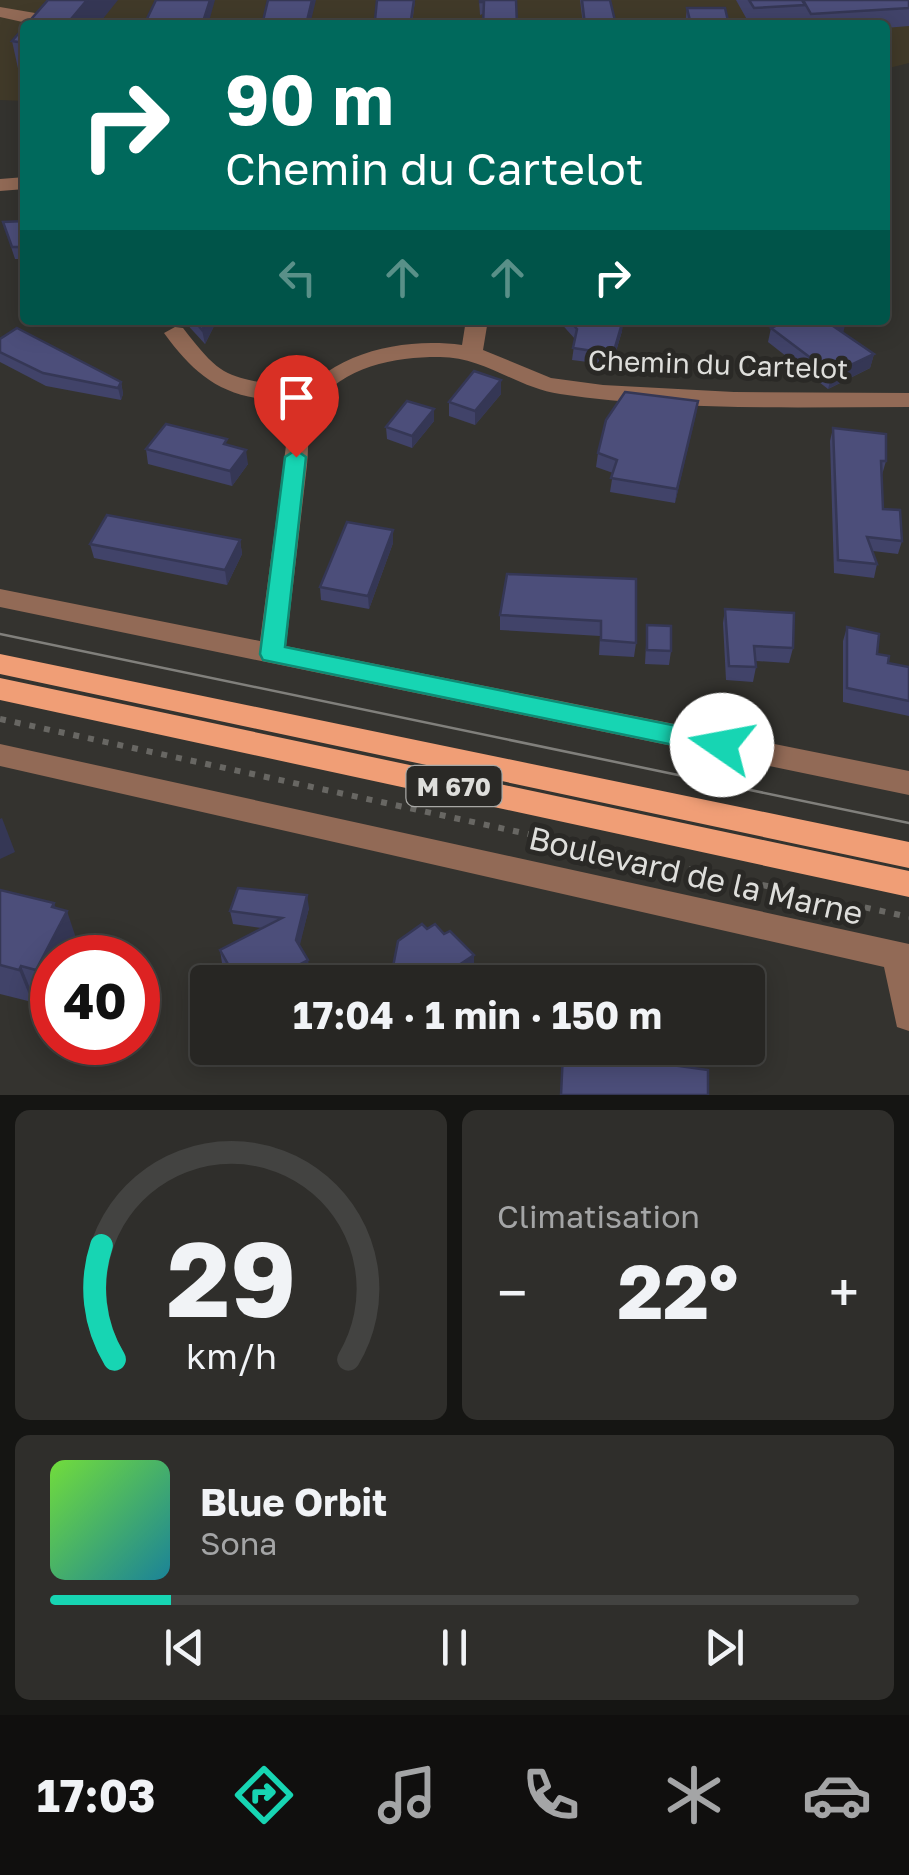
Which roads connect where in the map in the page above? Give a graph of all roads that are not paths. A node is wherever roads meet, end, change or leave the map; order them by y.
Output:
1 (0, 12) edge
2 (39, 20) edge
3 (476, 325) edge
4 (175, 333) dead end
5 (472, 353) junction
6 (281, 394) dead end
7 (909, 400) edge
8 (0, 598) edge
9 (272, 654) junction
10 (0, 664) edge
11 (0, 688) edge
12 (0, 755) edge
13 (909, 783) edge
14 (909, 856) edge
15 (909, 884) edge
16 (903, 957) edge
17 (909, 1016) edge

1 - 2 street
3 - 5 street
4 - 6 street
5 - 7 street, Chemin du Cartelot
5 - 9 street, Chemin du Cartelot
8 - 9 street
9 - 13 street
10 - 14 main road, Boulevard de la Marne / M 670
11 - 15 main road, Boulevard de la Marne / M 670
12 - 16 street, Boulevard de la Marne
16 - 17 street

